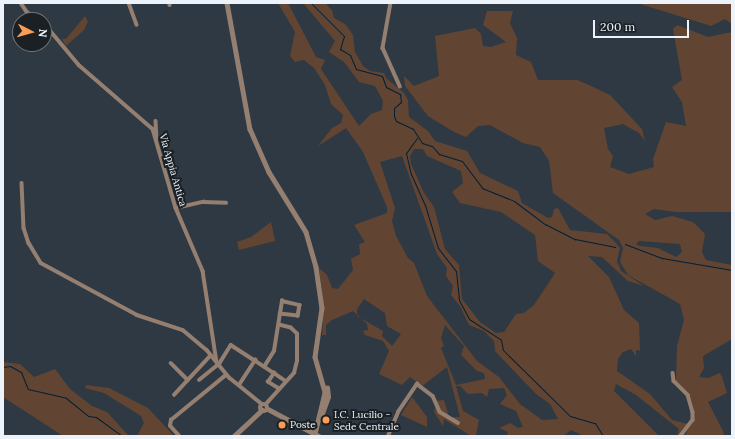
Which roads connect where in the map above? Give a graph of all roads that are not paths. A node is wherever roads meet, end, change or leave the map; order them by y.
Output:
1 (21, 3) edge
2 (129, 3) edge
3 (227, 3) edge
4 (391, 3) edge
5 (27, 12) edge
6 (137, 25) dead end
7 (52, 33) edge
8 (400, 86) dead end
9 (156, 121) dead end
10 (156, 141) junction
11 (22, 183) dead end
12 (226, 203) dead end
13 (176, 208) junction
14 (280, 314) junction
15 (279, 326) junction
16 (211, 355) junction
17 (255, 360) junction
18 (170, 363) dead end
19 (218, 363) junction
20 (264, 367) junction
21 (274, 373) junction
22 (673, 373) dead end
23 (226, 375) junction
24 (188, 380) junction
25 (199, 380) dead end
26 (286, 381) junction
27 (239, 385) junction
28 (279, 389) junction
29 (174, 395) dead end
30 (265, 406) junction
31 (458, 423) dead end
32 (317, 435) edge
33 (179, 436) edge
34 (234, 436) edge
35 (388, 436) edge
36 (681, 436) edge

1 - 5 street
2 - 6 street
3 - 32 street
4 - 8 street
7 - 10 street, Via Appia Antica
9 - 10 street
10 - 13 street, Via Appia Antica
11 - 16 street
12 - 13 street
13 - 19 street, Via Appia Antica
14 - 14 street
14 - 15 street
15 - 20 street
15 - 26 street
16 - 19 street
16 - 24 street
17 - 19 street
17 - 20 street
17 - 27 street
18 - 24 street
19 - 23 street, Via Appia Antica
19 - 25 street
20 - 21 street
21 - 26 street
21 - 28 street
22 - 36 street
23 - 27 street, Via Appia Antica
23 - 33 street
24 - 29 street
26 - 28 street
27 - 30 street, Via Appia Antica
28 - 30 street
30 - 32 street
30 - 34 street
31 - 35 street

